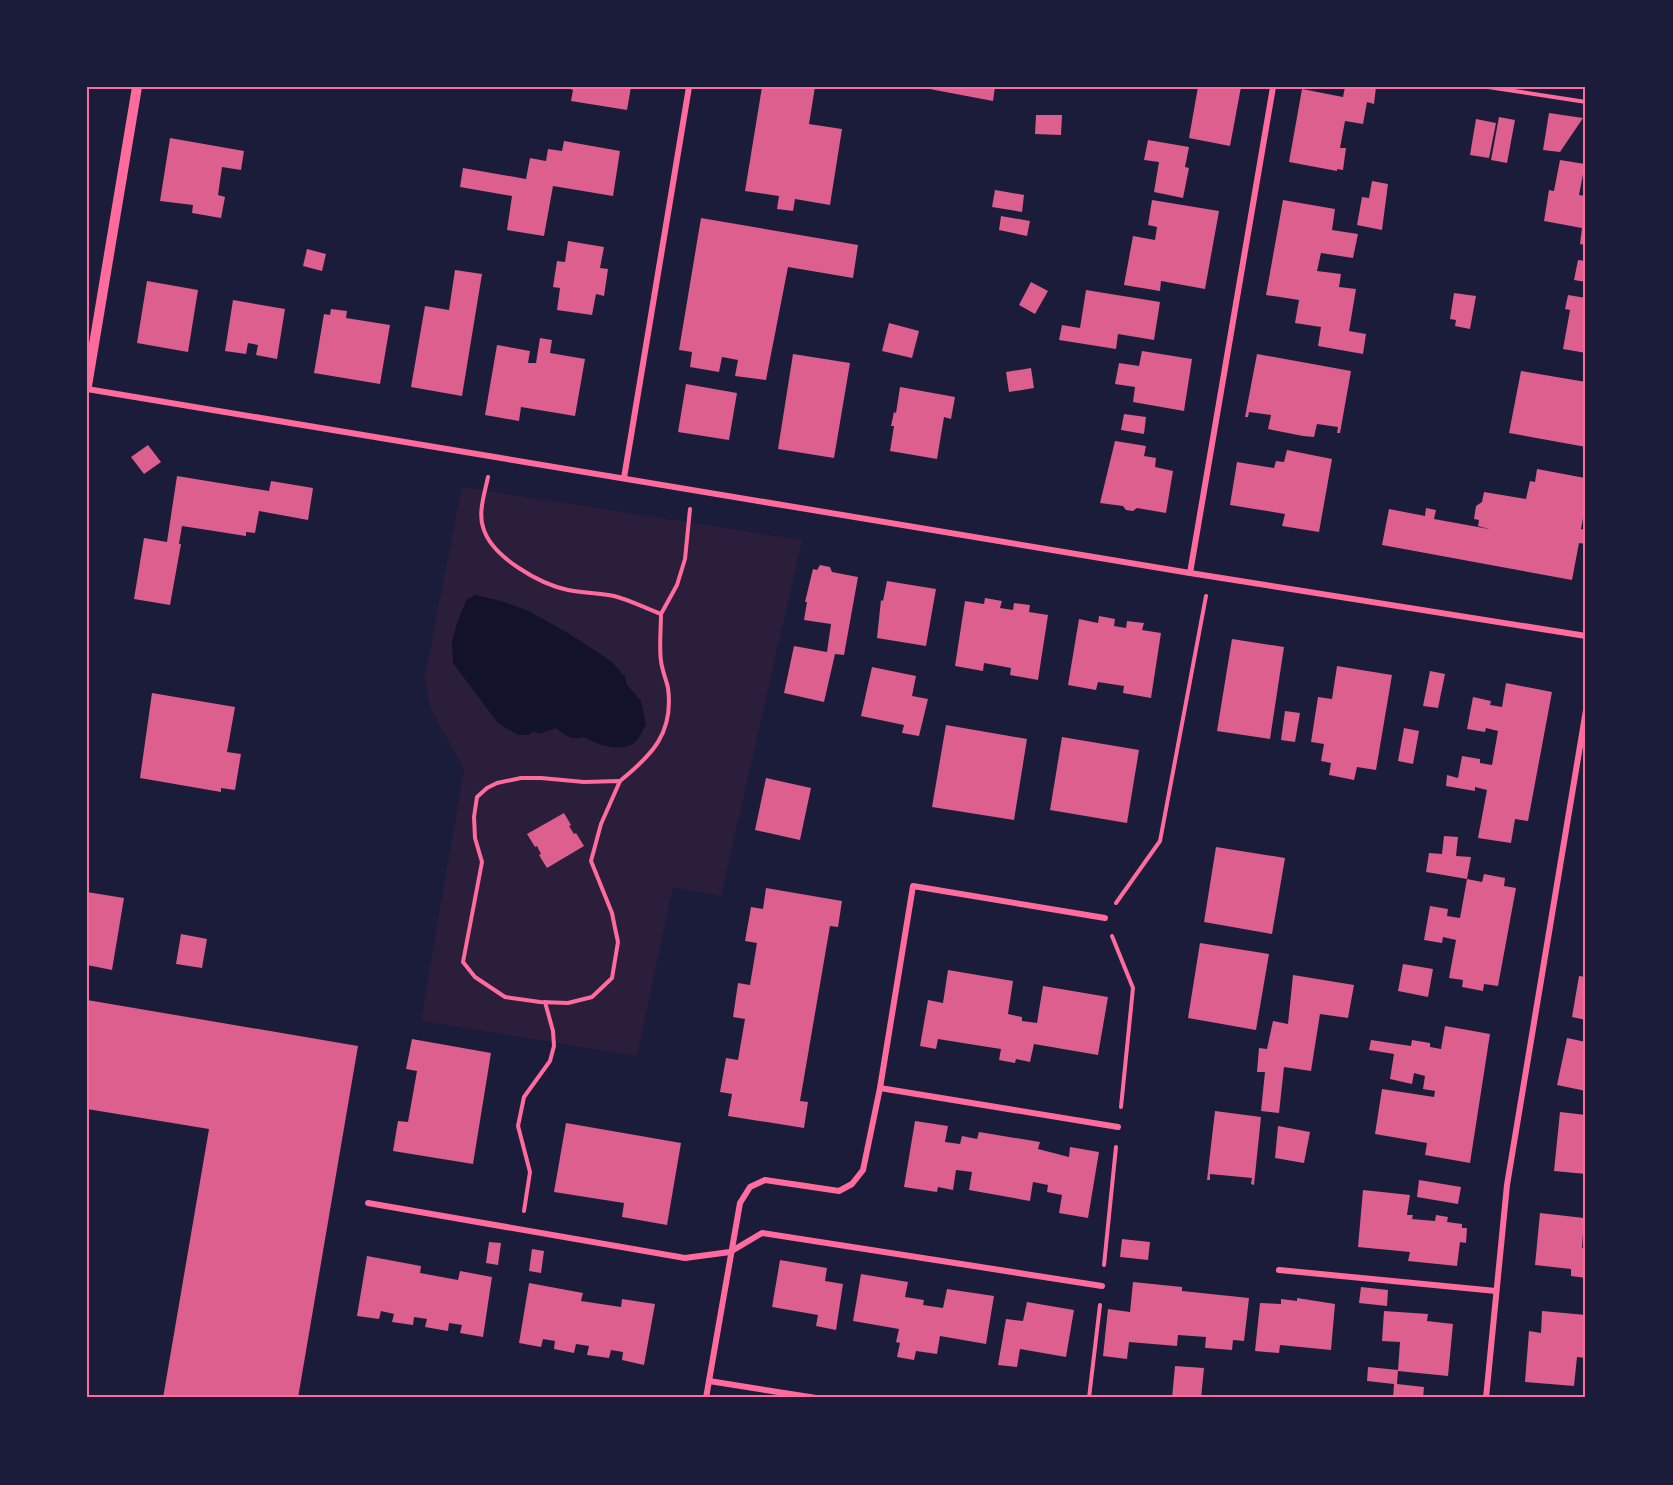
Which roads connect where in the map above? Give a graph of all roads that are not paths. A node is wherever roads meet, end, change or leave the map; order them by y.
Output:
1 (137, 87) edge
2 (689, 87) edge
3 (1273, 87) edge
4 (87, 387) edge
5 (624, 478) junction
6 (1190, 573) junction
7 (1586, 636) edge
8 (1586, 710) edge
9 (1105, 918) road end
10 (880, 1088) junction
11 (1118, 1127) road end
12 (368, 1203) dead end
13 (730, 1252) junction
14 (1279, 1270) dead end
15 (1102, 1286) road end
16 (1496, 1291) junction
17 (709, 1381) junction
18 (706, 1398) edge
19 (816, 1398) edge
20 (1486, 1398) edge

1 - 4 street
2 - 5 street
3 - 6 street
4 - 5 street
5 - 6 street
6 - 7 street
8 - 16 street
9 - 10 street
10 - 11 street
10 - 13 street
12 - 13 street
13 - 15 street
13 - 17 street
14 - 16 street
16 - 20 street
17 - 18 street
17 - 19 street

